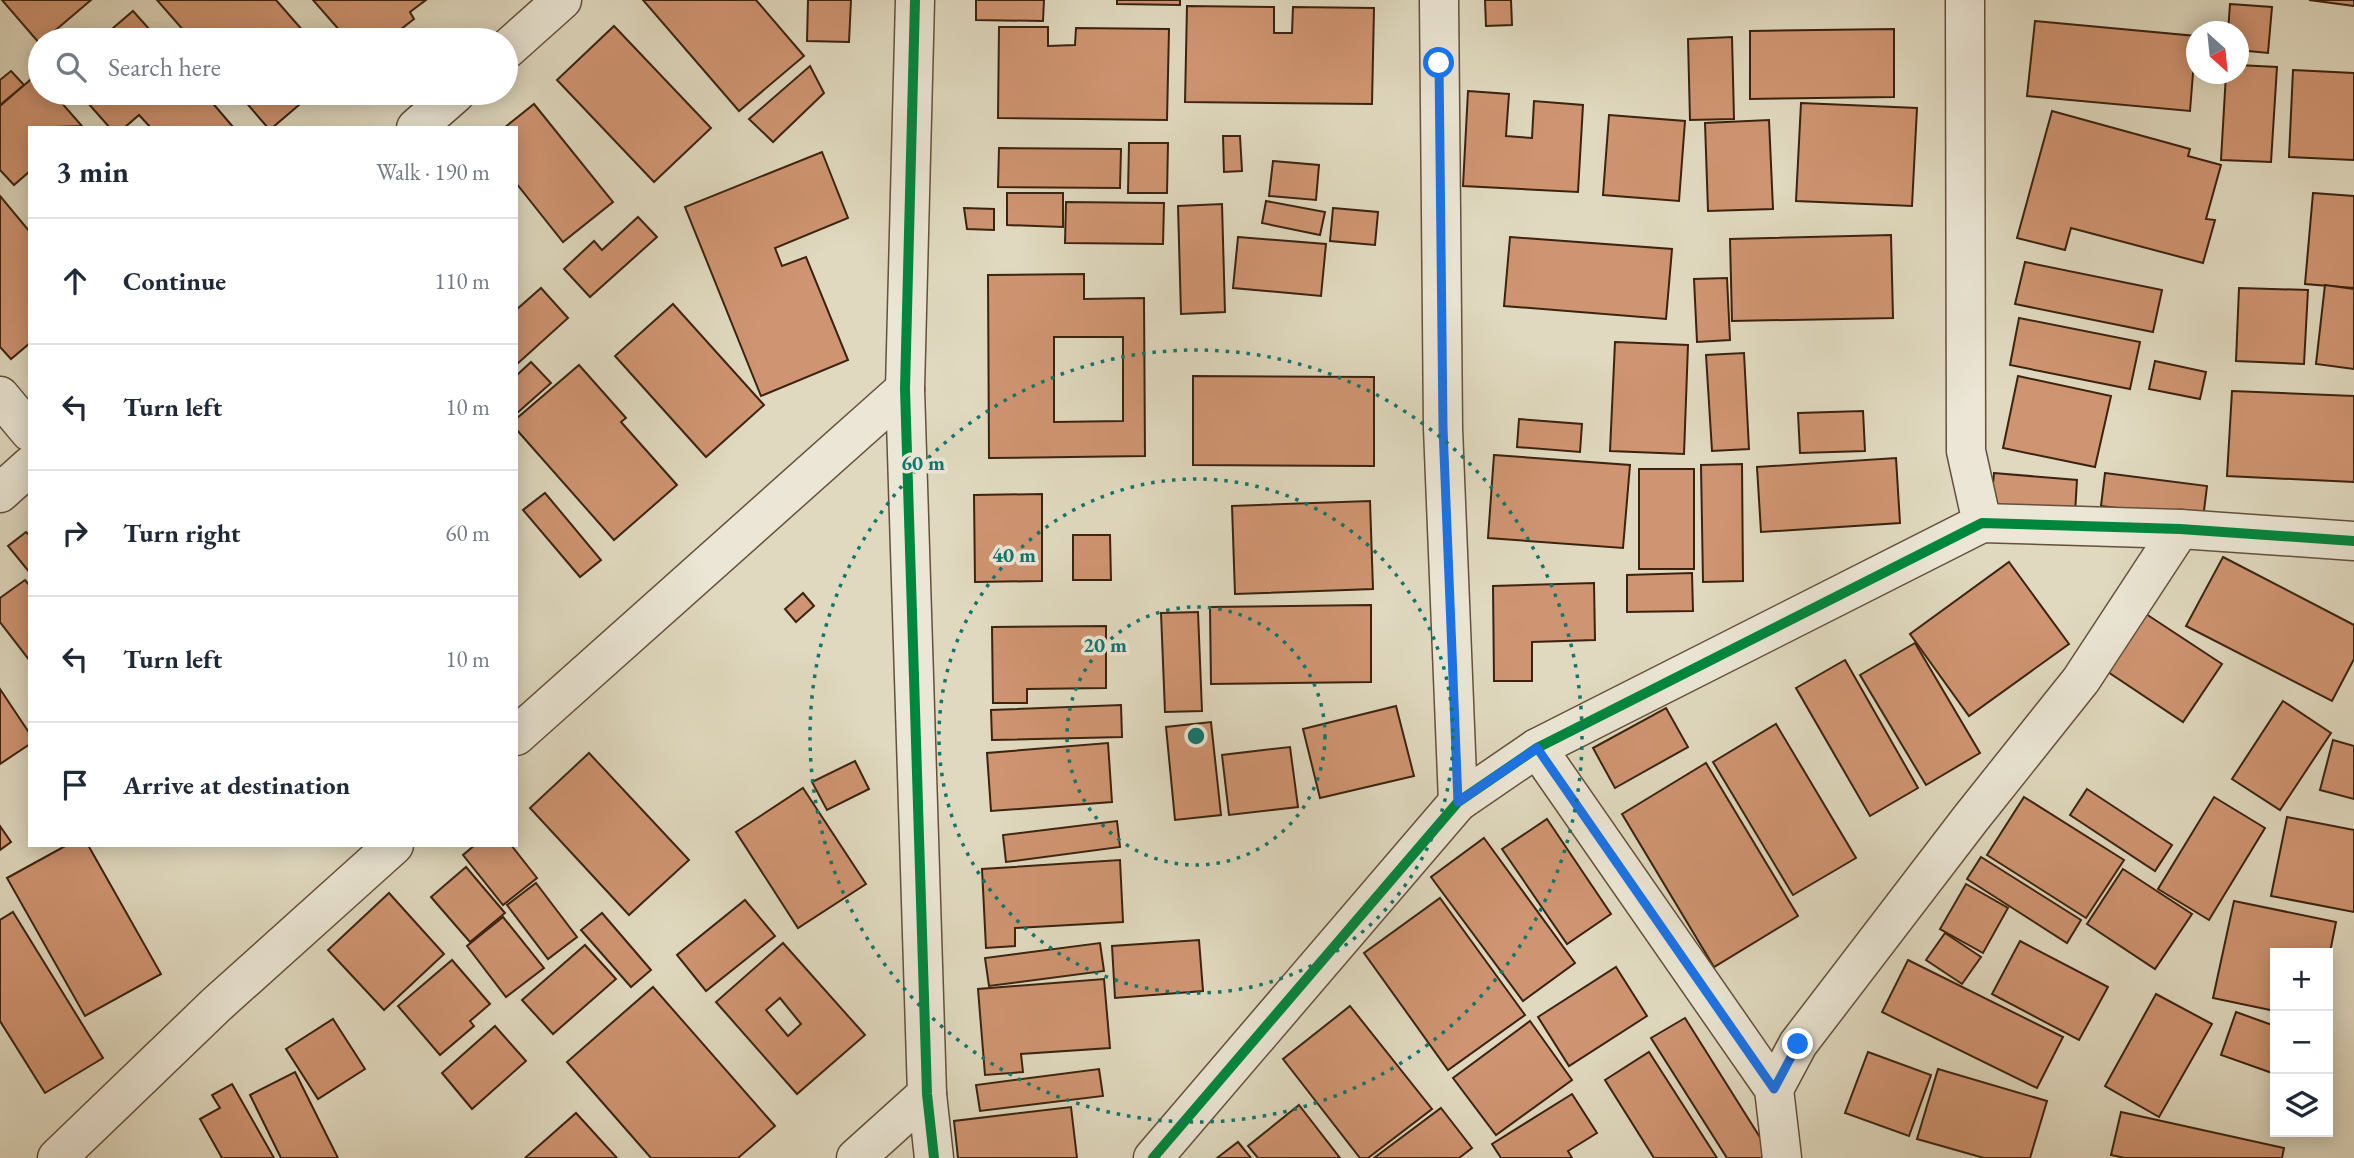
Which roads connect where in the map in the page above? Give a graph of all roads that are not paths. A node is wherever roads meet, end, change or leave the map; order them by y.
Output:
1 (562, 0) edge
2 (915, 0) edge
3 (1439, 0) edge
4 (1965, 0) edge
5 (518, 39) edge
6 (442, 105) edge
7 (418, 126) edge
8 (905, 389) junction
9 (0, 396) edge
10 (28, 430) edge
11 (28, 468) edge
12 (0, 493) edge
13 (1982, 523) junction
14 (2180, 529) junction
15 (2354, 541) edge
16 (518, 734) edge
17 (1537, 748) junction
18 (1458, 802) junction
19 (392, 847) edge
20 (1774, 1089) junction
21 (927, 1094) junction
22 (57, 1158) edge
23 (856, 1158) edge
24 (934, 1158) edge
25 (1153, 1158) edge
26 (1782, 1158) edge

1 - 5 street
2 - 8 street
3 - 18 street
4 - 13 street
6 - 7 street
8 - 16 street
8 - 21 street
9 - 10 street
11 - 12 street
13 - 14 street
13 - 17 street
14 - 15 street
14 - 20 street
17 - 18 street
17 - 20 street
18 - 25 street
19 - 22 street
20 - 26 street
21 - 23 street
21 - 24 street

